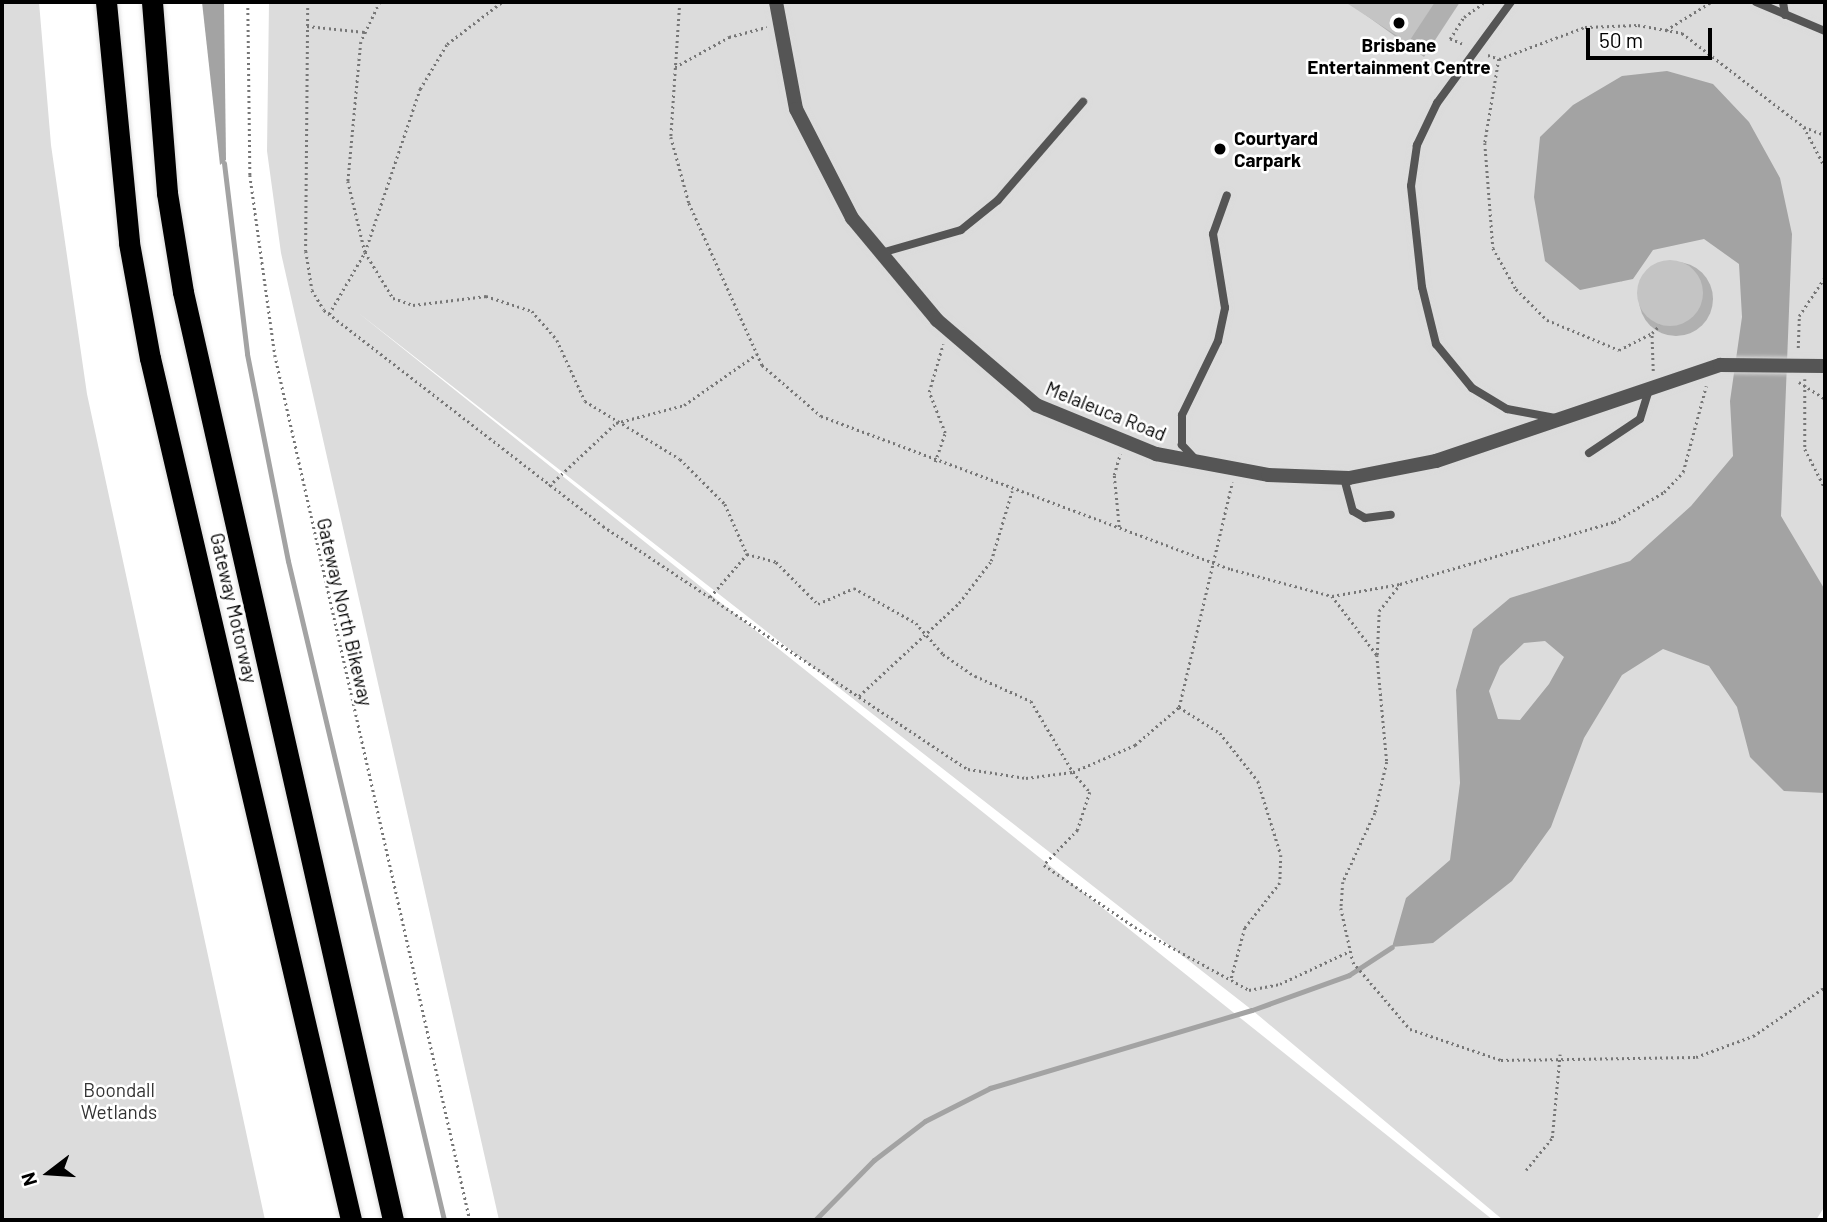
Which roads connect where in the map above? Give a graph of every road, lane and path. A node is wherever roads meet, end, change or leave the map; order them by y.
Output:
1 (106, 2) edge
2 (152, 2) edge
3 (248, 2) edge
4 (308, 2) edge
5 (380, 2) edge
6 (502, 2) edge
7 (680, 2) edge
8 (776, 2) edge
9 (1485, 2) edge
10 (1511, 2) edge
11 (1711, 2) edge
12 (1756, 2) edge
13 (1783, 2) edge
14 (1785, 15) junction
15 (307, 26) junction
16 (781, 27) junction
17 (1665, 30) junction
18 (1825, 31) edge
19 (365, 32) junction
20 (1462, 44) dead end
21 (1487, 54) dead end
22 (1499, 59) junction
23 (674, 67) junction
24 (1083, 102) dead end
25 (1804, 127) junction
26 (1825, 135) edge
27 (1825, 167) edge
28 (1227, 195) dead end
29 (365, 252) junction
30 (881, 253) junction
31 (1825, 277) edge
32 (329, 314) junction
33 (1660, 325) dead end
34 (952, 333) junction
35 (1652, 333) junction
36 (757, 354) junction
37 (1797, 364) junction
38 (1825, 366) edge
39 (1715, 370) junction
40 (1652, 386) junction
41 (1805, 389) junction
42 (1825, 399) edge
43 (1562, 419) junction
44 (616, 423) junction
45 (1124, 441) junction
46 (1588, 453) dead end
47 (935, 462) junction
48 (1198, 462) junction
49 (1233, 468) junction
50 (1344, 478) junction
51 (549, 486) junction
52 (1825, 488) edge
53 (1012, 490) junction
54 (1391, 516) dead end
55 (1119, 529) junction
56 (747, 554) junction
57 (1210, 561) junction
58 (1400, 584) junction
59 (1332, 596) junction
60 (710, 597) junction
61 (923, 632) junction
62 (1377, 655) junction
63 (859, 696) junction
64 (1179, 707) junction
65 (1073, 772) junction
66 (1350, 951) junction
67 (1231, 980) junction
68 (1825, 987) edge
69 (1560, 1054) junction
70 (1526, 1170) dead end
71 (351, 1220) edge
72 (393, 1220) edge
73 (470, 1220) edge

1 - 71 highway, Gateway Motorway
2 - 72 highway, Gateway Motorway
3 - 73 path, Gateway North Bikeway
4 - 15 path
5 - 19 path
6 - 29 path
7 - 23 path
8 - 16 street, Melaleuca Road
9 - 20 path
10 - 43 lane
11 - 17 path
12 - 14 lane
13 - 14 lane
14 - 18 lane
15 - 19 path
15 - 32 path
16 - 23 path
16 - 30 street, Melaleuca Road
17 - 22 path
17 - 25 path
19 - 29 path
21 - 22 path
22 - 35 path
23 - 36 path
24 - 30 lane
25 - 26 path
25 - 27 path
28 - 48 lane
29 - 32 path
29 - 44 path
30 - 34 street, Melaleuca Road
31 - 37 path
32 - 51 path
33 - 35 path
34 - 45 street, Melaleuca Road
34 - 47 path
35 - 40 path
36 - 44 path
36 - 47 path
37 - 38 street
37 - 39 street, Melaleuca Road
37 - 41 path
37 - 41 path
39 - 40 street, Melaleuca Road
39 - 58 path
40 - 43 street, Melaleuca Road
40 - 46 lane
41 - 42 path
41 - 52 path
43 - 50 street, Melaleuca Road
44 - 51 path
44 - 56 path
45 - 48 street, Melaleuca Road
45 - 55 path
47 - 53 path
48 - 49 street, Melaleuca Road
49 - 50 street, Melaleuca Road
49 - 57 path
50 - 54 lane
51 - 60 path
53 - 55 path
53 - 61 path
55 - 57 path
56 - 60 path
56 - 61 path
57 - 59 path
57 - 64 path
58 - 59 path
58 - 62 path
59 - 62 path
60 - 63 path
61 - 63 path
61 - 65 path
62 - 66 path
63 - 65 path
64 - 65 path
64 - 67 path
65 - 67 path
66 - 67 path
66 - 69 path
68 - 69 path
69 - 70 path

